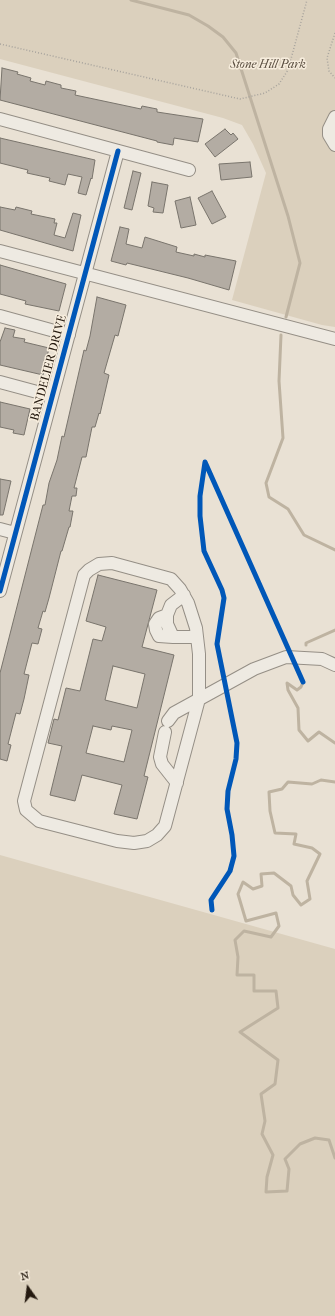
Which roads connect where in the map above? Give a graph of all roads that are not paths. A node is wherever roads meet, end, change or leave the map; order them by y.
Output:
1 (335, 117) edge
2 (0, 119) edge
3 (335, 145) edge
4 (118, 151) junction
5 (189, 170) dead end
6 (0, 251) edge
7 (86, 273) junction
8 (0, 316) edge
9 (69, 335) junction
10 (335, 339) edge
11 (0, 382) edge
12 (52, 396) junction
13 (0, 529) edge
14 (15, 533) junction
15 (0, 591) edge
16 (184, 595) junction
17 (197, 638) junction
18 (335, 665) edge
19 (199, 699) junction
20 (177, 783) junction

1 - 3 street
2 - 4 street
4 - 5 street
4 - 7 street, BANDELIER DRIVE
6 - 7 street
7 - 9 street, BANDELIER DRIVE
7 - 10 street
8 - 9 street
9 - 12 street, BANDELIER DRIVE
11 - 12 street
12 - 14 street, BANDELIER DRIVE
13 - 14 street
14 - 15 street, BANDELIER DRIVE
16 - 17 street
16 - 17 street
16 - 20 street
17 - 19 street
18 - 19 street
19 - 20 street
19 - 20 street

